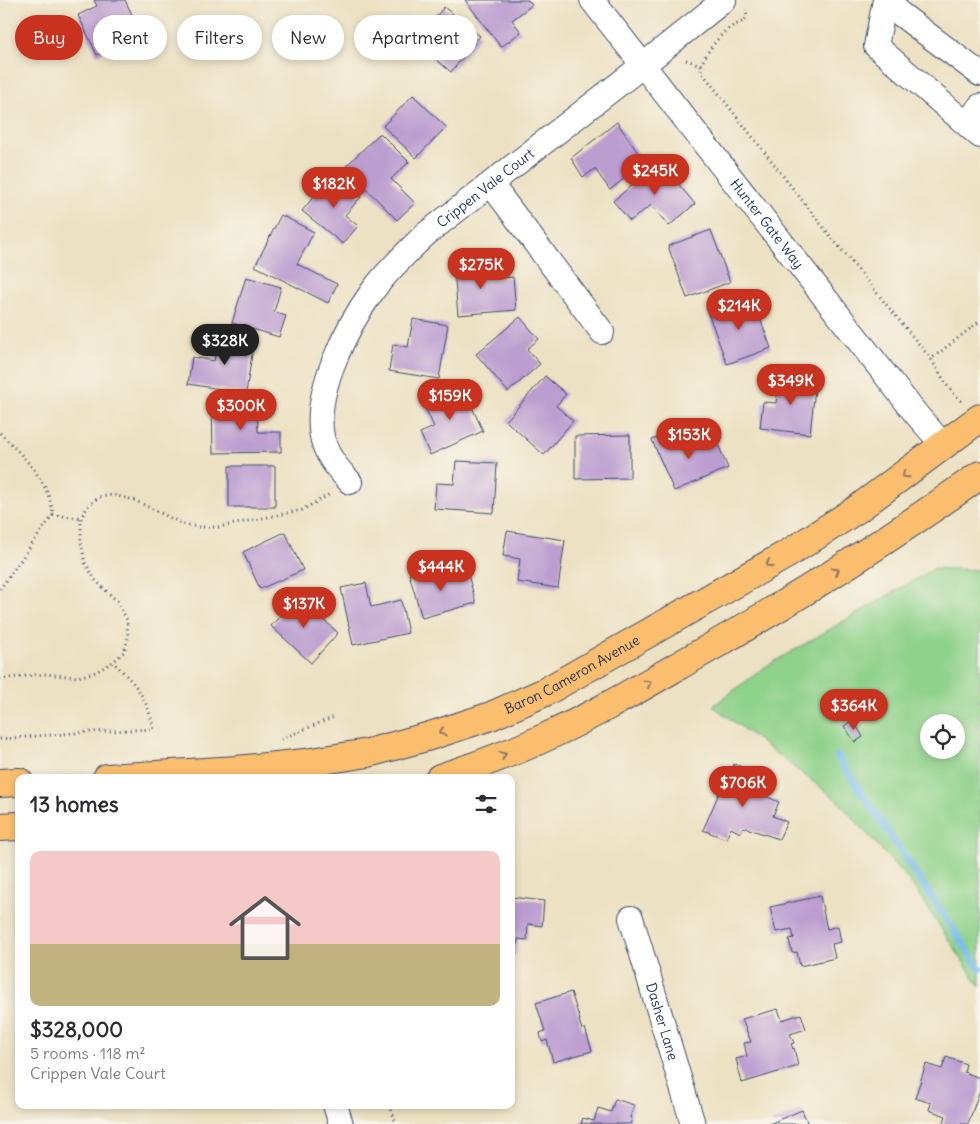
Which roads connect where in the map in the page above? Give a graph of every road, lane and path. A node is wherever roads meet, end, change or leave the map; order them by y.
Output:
1 (592, 0) edge
2 (733, 3) edge
3 (896, 3) edge
4 (672, 43) junction
5 (701, 65) junction
6 (642, 66) junction
7 (980, 74) edge
8 (976, 122) edge
9 (491, 184) junction
10 (980, 321) edge
11 (602, 332) dead end
12 (931, 359) junction
13 (948, 387) dead end
14 (980, 418) edge
15 (0, 434) edge
16 (944, 446) junction
17 (978, 481) edge
18 (350, 482) joint
19 (53, 515) junction
20 (81, 518) junction
21 (0, 589) edge
22 (113, 662) junction
23 (0, 679) edge
24 (0, 739) edge
25 (237, 774) edge
26 (452, 774) edge
27 (15, 782) edge
28 (0, 783) edge
29 (15, 826) edge
30 (0, 827) edge
31 (631, 918) dead end
32 (336, 1109) edge
33 (391, 1109) edge
34 (341, 1124) edge
35 (396, 1124) edge
36 (693, 1124) edge

1 - 6 street, Hunter Gate Way
2 - 4 street, Crippen Vale Court
2 - 5 path
3 - 7 street
3 - 8 street
4 - 5 path
4 - 6 street, Crippen Vale Court
5 - 12 path
6 - 9 street, Crippen Vale Court
6 - 16 street, Hunter Gate Way
9 - 11 street
9 - 18 street, Crippen Vale Court
10 - 12 path
12 - 13 path
14 - 16 main road, Baron Cameron Avenue
15 - 19 path
16 - 17 main road
16 -> 25 main road, Baron Cameron Avenue
26 -> 17 main road
18 - 20 path
19 - 20 path
19 - 21 path
20 - 22 path
22 - 23 path
22 - 24 path
27 - 28 main road
29 - 30 main road
31 - 36 street, Dasher Lane
32 - 34 street
33 - 35 path

